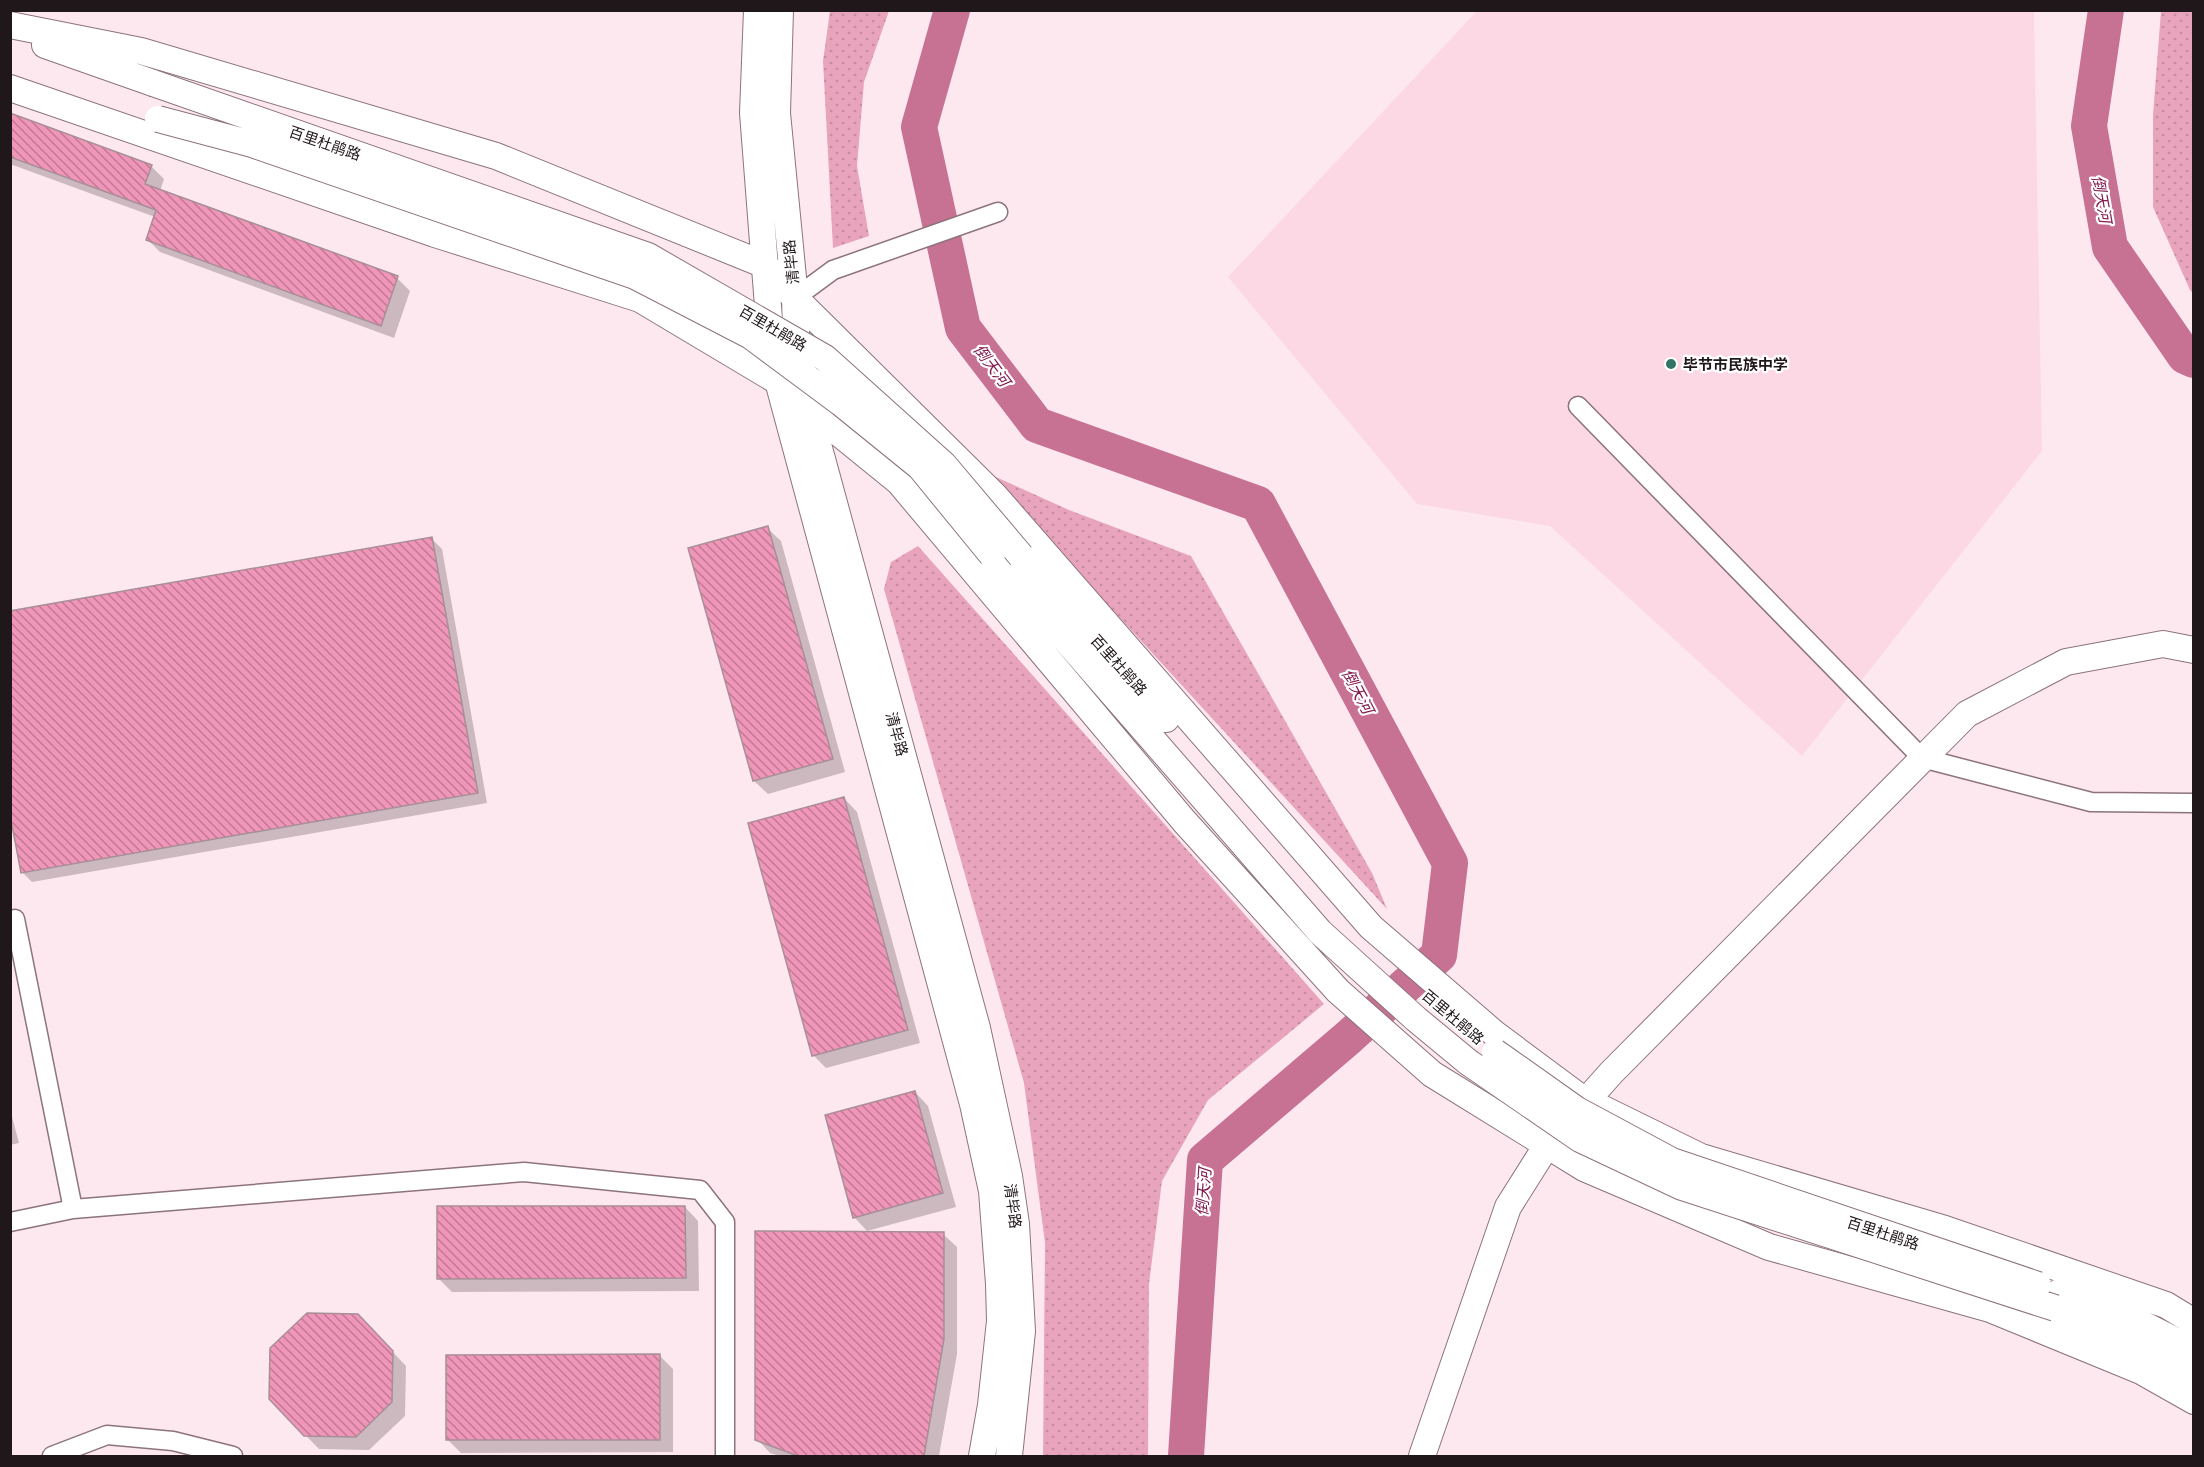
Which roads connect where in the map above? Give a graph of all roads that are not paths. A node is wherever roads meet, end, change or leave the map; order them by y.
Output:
1 (757, 10) edge
2 (780, 10) edge
3 (10, 25) edge
4 (10, 35) edge
5 (10, 80) edge
6 (10, 88) edge
7 (998, 212) dead end
8 (765, 265) junction
9 (795, 298) junction
10 (778, 382) junction
11 (1578, 406) dead end
12 (809, 409) junction
13 (2193, 650) edge
14 (1922, 758) junction
15 (2193, 803) edge
16 (15, 919) dead end
17 (1581, 1105) junction
18 (1547, 1145) junction
19 (73, 1209) junction
20 (10, 1222) edge
21 (2057, 1300) junction
22 (2193, 1322) edge
23 (2193, 1350) edge
24 (2193, 1380) edge
25 (2193, 1401) edge
26 (52, 1456) edge
27 (233, 1456) edge
28 (724, 1456) edge
29 (982, 1456) edge
30 (1009, 1456) edge
31 (1422, 1456) edge

1 - 8 main road
2 - 9 main road, 清毕路
3 - 8 main road
4 - 17 main road, 百里杜鹃路, bridge
5 - 21 main road, 百里杜鹃路, bridge
6 - 10 main road
7 - 9 street
8 - 9 main road
8 - 10 main road
9 - 12 main road, 清毕路
9 - 17 main road
10 - 12 main road
10 - 29 main road
11 - 14 street
12 - 18 main road
12 - 30 main road, 清毕路
13 - 14 main road
14 - 15 street
14 - 17 main road
16 - 19 street
17 - 18 main road
17 - 21 main road, 百里杜鹃路, bridge
17 - 22 main road
18 - 25 main road
18 - 31 main road
19 - 20 street
19 - 28 street
21 - 23 main road, 百里杜鹃路
21 - 24 main road, 百里杜鹃路
26 - 27 street

